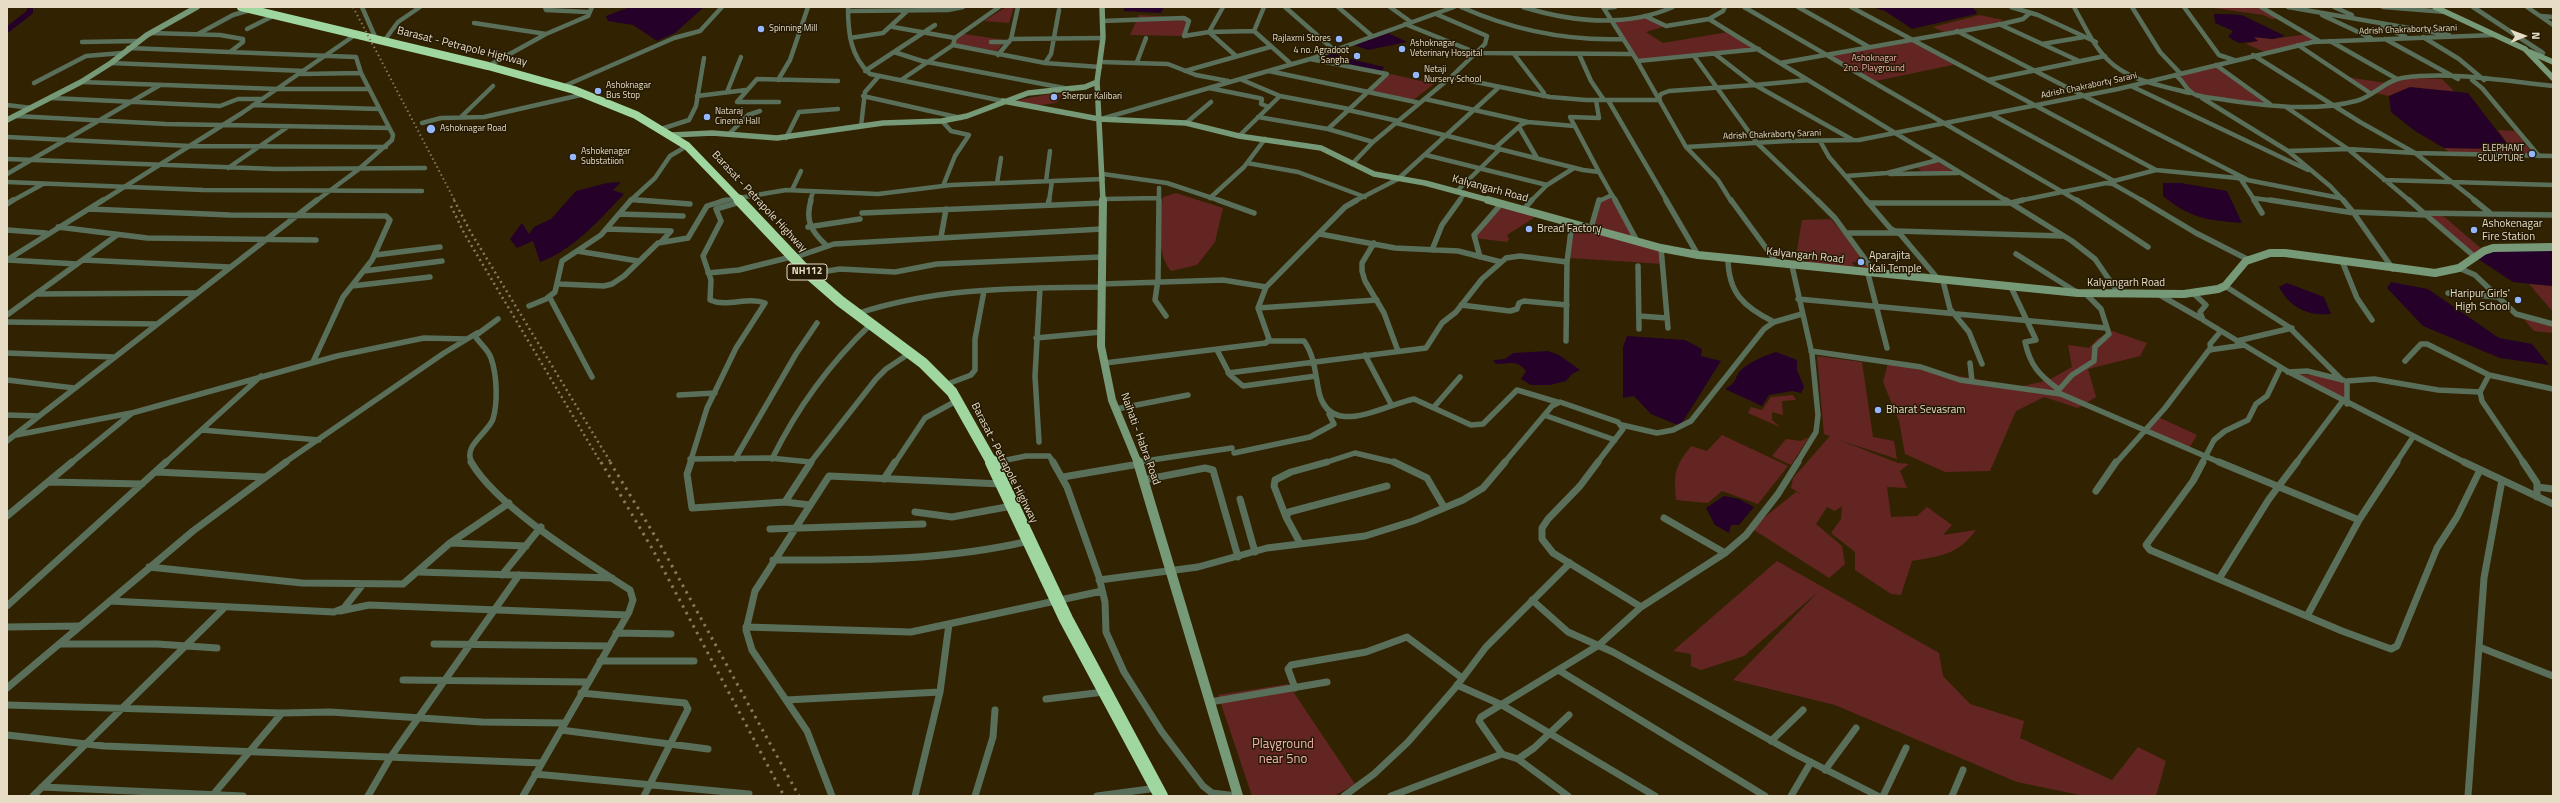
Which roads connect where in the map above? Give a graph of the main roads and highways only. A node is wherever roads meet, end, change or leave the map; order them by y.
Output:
1 (197, 7) edge
2 (1102, 7) edge
3 (2435, 7) edge
4 (246, 8) edge
5 (2525, 49) junction
6 (2553, 62) edge
7 (2553, 78) edge
8 (1097, 82) junction
9 (1003, 101) junction
10 (7, 120) edge
11 (1099, 120) junction
12 (703, 133) junction
13 (672, 135) junction
14 (686, 145) junction
15 (2553, 248) edge
16 (1159, 792) edge
17 (1237, 796) edge

1 - 10 main road
2 - 8 main road, Naihati - Habra Road
3 - 5 main road
4 - 13 highway, Barasat - Petrapole Highway / NH112
5 - 6 main road
5 - 7 main road
8 - 9 main road
8 - 11 main road, Naihati - Habra Road
9 - 11 main road, Kalyangarh Road
9 - 12 main road
11 - 15 main road, Kalyangarh Road
11 - 17 main road, Naihati - Habra Road
12 - 13 main road
12 - 14 main road
13 - 14 highway, Barasat - Petrapole Highway / NH112
14 - 16 highway, Barasat - Petrapole Highway / NH112

